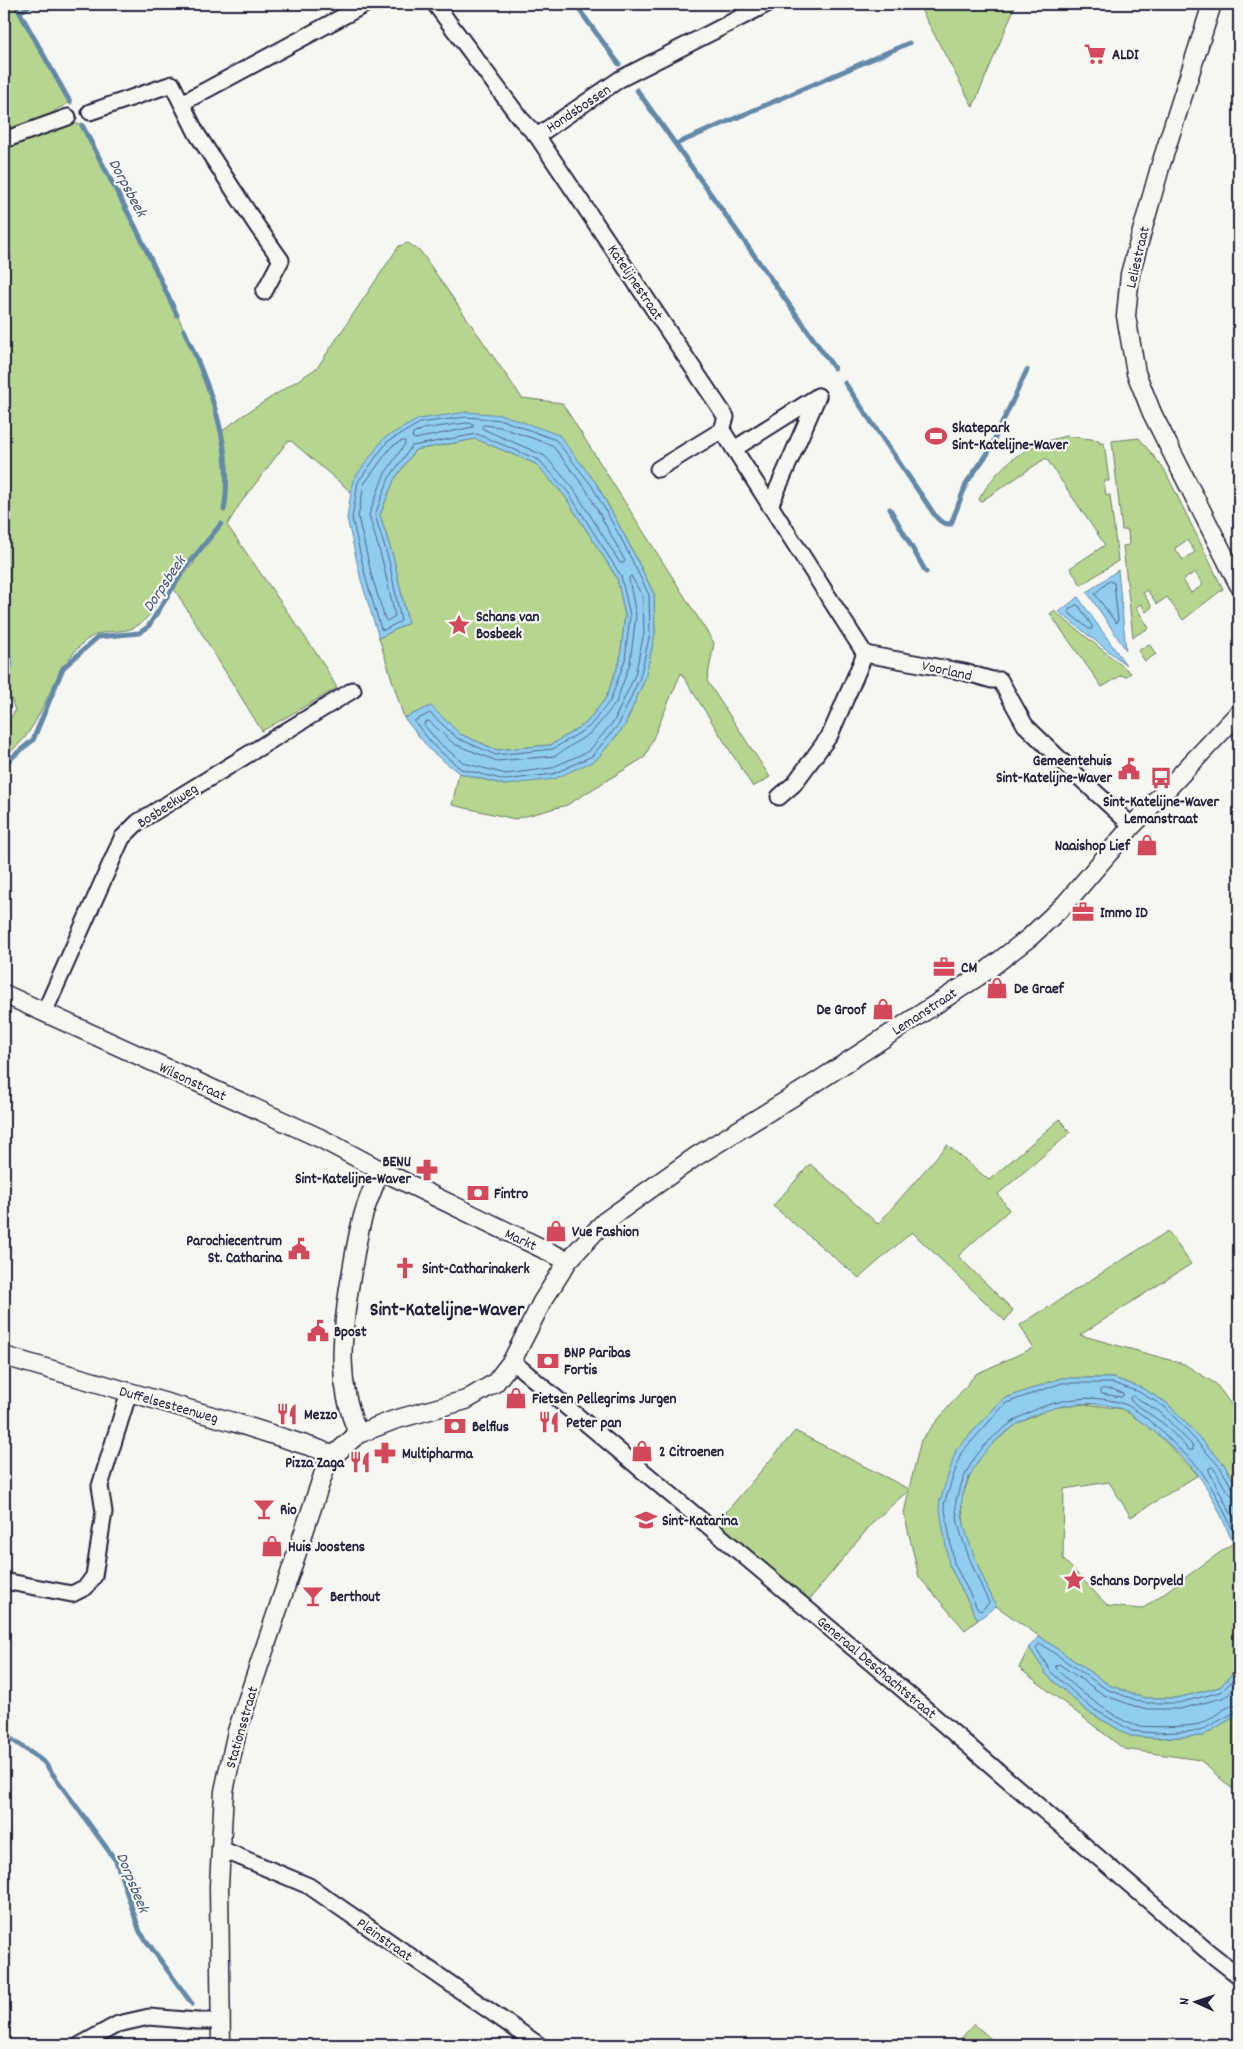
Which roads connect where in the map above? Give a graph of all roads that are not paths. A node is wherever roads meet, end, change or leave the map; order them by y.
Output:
1 (366, 4) edge
2 (435, 4) edge
3 (767, 4) edge
4 (1212, 4) edge
5 (182, 103) junction
6 (90, 112) dead end
7 (68, 117) dead end
8 (537, 136) junction
9 (4, 140) edge
10 (264, 292) dead end
11 (722, 430) junction
12 (734, 449) junction
13 (658, 469) dead end
14 (770, 506) junction
15 (1239, 586) edge
16 (865, 654) junction
17 (353, 690) dead end
18 (1239, 713) edge
19 (779, 797) dead end
20 (1132, 826) junction
21 (4, 994) edge
22 (44, 1013) junction
23 (380, 1170) junction
24 (568, 1261) junction
25 (4, 1356) edge
26 (512, 1361) junction
27 (128, 1392) junction
28 (358, 1434) junction
29 (333, 1456) junction
30 (4, 1582) edge
31 (221, 1849) junction
32 (1239, 1976) edge
33 (221, 2021) junction
34 (80, 2045) edge
35 (221, 2045) edge
36 (539, 2045) edge

1 - 5 street
2 - 8 street, Hondsbossen
3 - 8 street, Hondsbossen
4 - 15 street, Leliestraat
5 - 6 street
5 - 10 street
7 - 9 street
8 - 11 street, Katelijnestraat
11 - 12 street, Katelijnestraat
11 - 13 street
12 - 14 street, Katelijnestraat
12 - 14 street
14 - 16 street, Katelijnestraat
16 - 19 street
16 - 20 street, Voorland
17 - 22 street, Bosbeekweg
18 - 20 street, Lemanstraat
20 - 24 street, Lemanstraat
21 - 22 street, Wilsonstraat
22 - 23 street, Wilsonstraat
23 - 24 street, Markt
23 - 28 street
24 - 26 street
25 - 27 street, Duffelsesteenweg
26 - 28 street
26 - 32 street, Generaal Deschachtstraat
27 - 29 street, Duffelsesteenweg
27 - 30 street
28 - 29 street, Stationsstraat
29 - 31 street, Stationsstraat
31 - 33 street, Stationsstraat
31 - 36 street, Pleinstraat
33 - 34 street
33 - 35 street, Stationsstraat

